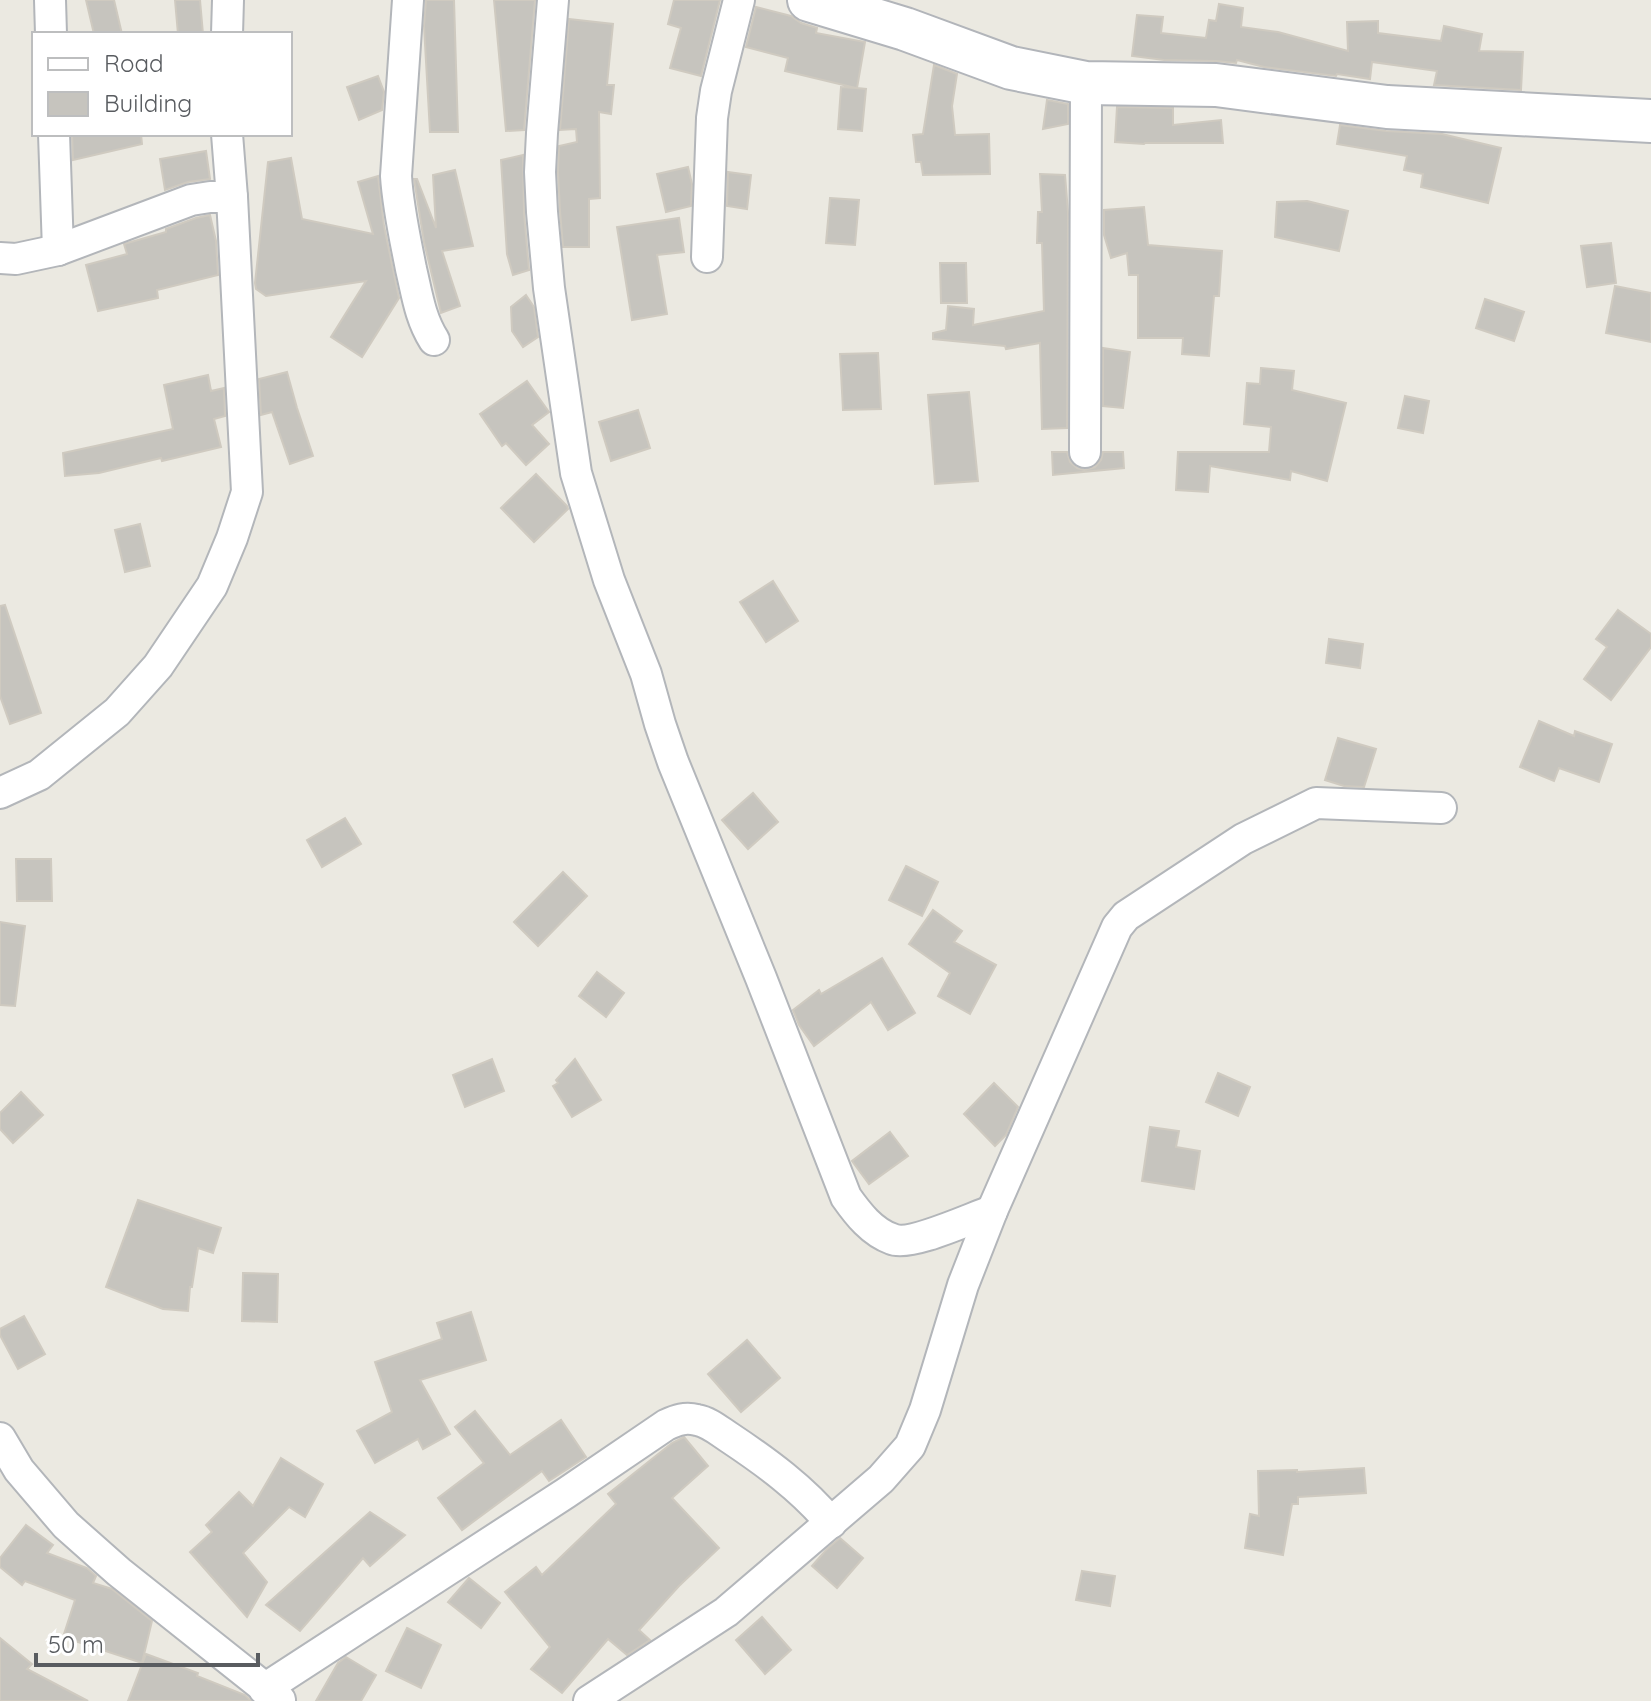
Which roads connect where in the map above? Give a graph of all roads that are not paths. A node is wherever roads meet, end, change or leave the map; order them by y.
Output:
1 (50, 0) edge
2 (228, 0) edge
3 (408, 0) edge
4 (553, 0) edge
5 (739, 0) edge
6 (809, 0) edge
7 (51, 32) edge
8 (227, 32) edge
9 (1086, 83) junction
10 (1651, 121) edge
11 (54, 136) edge
12 (227, 136) edge
13 (232, 197) junction
14 (58, 250) junction
15 (707, 257) dead end
16 (0, 258) edge
17 (434, 340) dead end
18 (1085, 452) dead end
19 (0, 793) edge
20 (1441, 808) dead end
21 (992, 1211) junction
22 (0, 1438) edge
23 (831, 1523) junction
24 (272, 1695) edge
25 (589, 1701) edge

1 - 7 street
2 - 8 street
3 - 17 street
4 - 21 street
5 - 15 street
6 - 9 street
9 - 10 street
9 - 18 street
11 - 14 street
12 - 13 street
13 - 14 street
13 - 19 street
14 - 16 street
20 - 21 street
21 - 23 street
22 - 24 street
23 - 24 street
23 - 25 street

